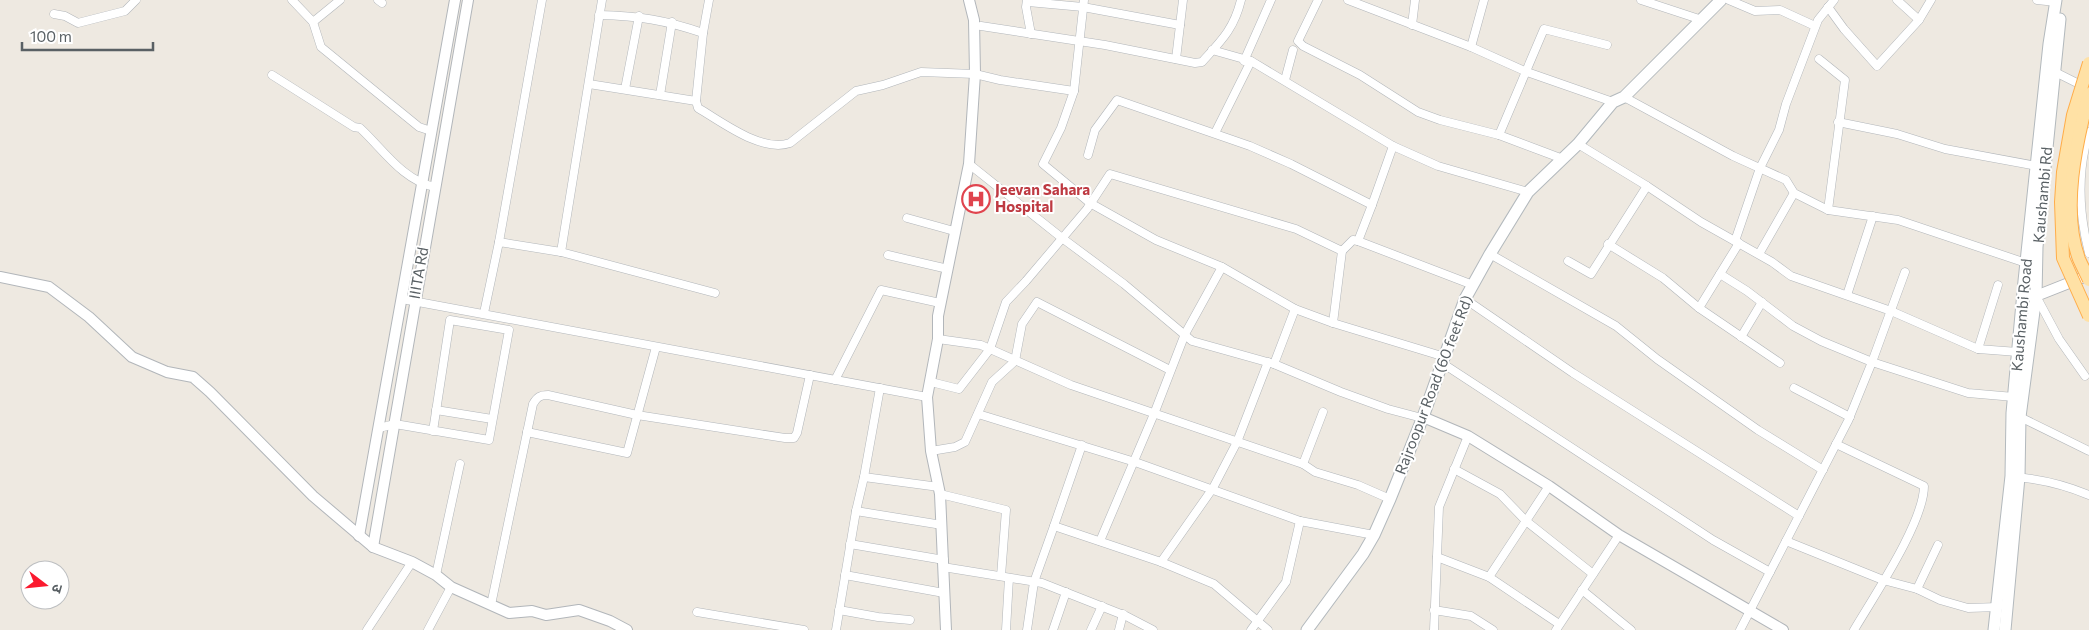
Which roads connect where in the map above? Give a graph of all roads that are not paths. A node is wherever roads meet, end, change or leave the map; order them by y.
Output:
1 (136, 0) edge
2 (292, 0) edge
3 (340, 0) edge
4 (455, 0) edge
5 (468, 0) edge
6 (542, 0) edge
7 (602, 0) edge
8 (709, 0) edge
9 (969, 0) edge
10 (1183, 0) edge
11 (1241, 0) edge
12 (1271, 0) edge
13 (1318, 0) edge
14 (1348, 0) edge
15 (1414, 0) edge
16 (1484, 0) edge
17 (1641, 0) edge
18 (1721, 0) edge
19 (1729, 0) edge
20 (1897, 0) edge
21 (1931, 0) edge
22 (2037, 0) edge
23 (1027, 1) edge
24 (2058, 1) edge
25 (1831, 3) edge
26 (1083, 4) edge
27 (54, 14) dead end
28 (599, 15) junction
29 (639, 16) junction
30 (1702, 20) junction
31 (1918, 20) junction
32 (313, 22) junction
33 (672, 22) junction
34 (1180, 25) junction
35 (1412, 25) junction
36 (981, 26) dead end
37 (1815, 26) junction
38 (703, 33) junction
39 (1031, 34) junction
40 (1079, 41) junction
41 (1607, 45) dead end
42 (1471, 47) junction
43 (1212, 50) junction
44 (1293, 50) dead end
45 (1176, 59) junction
46 (1819, 59) dead end
47 (1248, 61) junction
48 (2089, 63) edge
49 (2051, 70) junction
50 (1527, 72) junction
51 (975, 74) junction
52 (272, 75) dead end
53 (1285, 80) junction
54 (589, 84) junction
55 (626, 89) junction
56 (2089, 89) edge
57 (1074, 91) junction
58 (439, 92) junction
59 (451, 93) junction
60 (2089, 94) edge
61 (660, 95) junction
62 (1624, 97) junction
63 (696, 101) junction
64 (1613, 102) junction
65 (1838, 122) junction
66 (432, 131) junction
67 (2089, 132) edge
68 (1215, 133) junction
69 (1500, 135) junction
70 (1578, 144) junction
71 (1393, 146) junction
72 (1088, 156) dead end
73 (1563, 159) junction
74 (969, 164) junction
75 (2037, 166) junction
76 (1760, 168) junction
77 (422, 184) junction
78 (1647, 186) junction
79 (434, 187) junction
80 (1528, 192) junction
81 (1794, 192) junction
82 (1090, 203) junction
83 (1372, 205) junction
84 (1828, 210) junction
85 (1873, 216) junction
86 (907, 218) dead end
87 (954, 231) junction
88 (1062, 238) junction
89 (1358, 241) junction
90 (499, 242) junction
91 (1737, 242) junction
92 (1608, 244) junction
93 (1342, 251) junction
94 (561, 252) junction
95 (2089, 253) edge
96 (1490, 254) junction
97 (1759, 254) junction
98 (888, 255) dead end
99 (1568, 261) dead end
100 (2026, 263) junction
101 (1222, 267) junction
102 (948, 269) junction
103 (1905, 272) dead end
104 (1720, 274) junction
105 (2089, 275) edge
106 (0, 277) edge
107 (2089, 280) edge
108 (1473, 285) junction
109 (1998, 285) dead end
110 (715, 293) dead end
111 (1847, 295) junction
112 (2023, 295) junction
113 (2036, 296) junction
114 (402, 299) junction
115 (1465, 299) junction
116 (414, 301) junction
117 (1762, 302) junction
118 (940, 303) junction
119 (1699, 308) junction
120 (1295, 309) junction
121 (1891, 311) junction
122 (484, 313) junction
123 (2089, 316) edge
124 (1333, 323) junction
125 (1185, 334) junction
126 (1741, 337) junction
127 (938, 339) junction
128 (656, 347) junction
129 (990, 349) junction
130 (1978, 349) junction
131 (2018, 352) junction
132 (1443, 360) junction
133 (1015, 361) junction
134 (1872, 362) junction
135 (1271, 363) junction
136 (1780, 363) dead end
137 (1170, 370) junction
138 (810, 375) junction
139 (2085, 376) dead end
140 (835, 380) junction
141 (931, 382) junction
142 (880, 388) junction
143 (1794, 388) dead end
144 (927, 397) junction
145 (2014, 397) junction
146 (436, 410) junction
147 (1323, 412) dead end
148 (978, 414) junction
149 (1154, 414) junction
150 (637, 415) junction
151 (2016, 415) junction
152 (1850, 417) junction
153 (1422, 418) junction
154 (492, 419) junction
155 (395, 424) junction
156 (378, 428) junction
157 (433, 431) junction
158 (527, 432) junction
159 (1468, 436) junction
160 (1236, 442) junction
161 (1836, 444) junction
162 (1082, 445) junction
163 (931, 451) junction
164 (2089, 451) edge
165 (1135, 462) junction
166 (460, 464) dead end
167 (1303, 464) junction
168 (1454, 468) junction
169 (1823, 470) junction
170 (864, 477) junction
171 (2015, 477) junction
172 (1550, 486) junction
173 (1213, 488) junction
174 (940, 491) junction
175 (2089, 495) edge
176 (1390, 499) junction
177 (856, 510) junction
178 (1799, 516) junction
179 (1300, 521) junction
180 (1526, 521) junction
181 (942, 525) junction
182 (1054, 526) junction
183 (1374, 535) junction
184 (1619, 535) junction
185 (359, 536) junction
186 (1100, 541) junction
187 (1786, 541) junction
188 (850, 544) junction
189 (1938, 545) dead end
190 (373, 546) junction
191 (1437, 557) junction
192 (412, 562) junction
193 (1161, 562) junction
194 (944, 564) junction
195 (1770, 572) junction
196 (1594, 574) junction
197 (436, 575) junction
198 (845, 575) junction
199 (1005, 577) junction
200 (1489, 578) junction
201 (1883, 580) junction
202 (1034, 582) junction
203 (451, 587) junction
204 (1917, 589) junction
205 (1582, 590) junction
206 (1066, 592) junction
207 (944, 593) junction
208 (491, 605) junction
209 (1102, 606) junction
210 (1998, 607) junction
211 (839, 610) junction
212 (1434, 610) junction
213 (697, 612) dead end
214 (1750, 612) junction
215 (1123, 614) junction
216 (910, 620) dead end
217 (1257, 622) junction
218 (764, 627) edge
219 (1558, 627) edge
220 (367, 630) edge
221 (428, 630) edge
222 (627, 630) edge
223 (804, 630) edge
224 (836, 630) edge
225 (946, 630) edge
226 (1006, 630) edge
227 (1027, 630) edge
228 (1053, 630) edge
229 (1091, 630) edge
230 (1119, 630) edge
231 (1153, 630) edge
232 (1251, 630) edge
233 (1268, 630) edge
234 (1307, 630) edge
235 (1434, 630) edge
236 (1494, 630) edge
237 (1631, 630) edge
238 (1740, 630) edge
239 (1783, 630) edge
240 (1854, 630) edge
241 (1994, 630) edge
242 (2005, 630) edge

1 - 27 street
2 - 32 street
3 - 32 street
4 - 58 street, IIITA Rd
5 - 59 street, IIITA Rd
6 - 90 street
7 - 28 street
8 - 38 street
9 - 51 street
10 - 34 street
11 - 43 street
12 - 47 street
13 - 69 street
14 - 35 street
15 - 35 street
16 - 42 street
17 - 30 street
18 - 30 main road, Rajroopur Road (60 feet Rd)
19 - 37 street
20 - 31 street
21 - 31 street
22 - 24 street
23 - 26 street
23 - 39 street
24 - 49 main road, Kaushambi Road
25 - 31 street
25 - 37 street
26 - 34 street
26 - 40 street
28 - 29 street
28 - 54 street
29 - 33 street
29 - 55 street
30 - 62 main road, Rajroopur Road (60 feet Rd)
32 - 66 street
33 - 38 street
33 - 61 street
34 - 45 street
35 - 42 street
36 - 39 street
37 - 76 street
38 - 63 street
39 - 40 street
40 - 45 street
40 - 57 street
41 - 50 street
42 - 50 street
43 - 45 street
43 - 47 street
44 - 53 street
46 - 65 street
47 - 53 street
47 - 68 street
48 - 123 main road, bridge
49 - 56 street
49 - 75 main road, Kaushambi Road
49 - 113 main road, Kaushambi Rd
50 - 64 street
50 - 69 street
51 - 57 street
51 - 63 street
51 - 74 street
52 - 77 street
53 - 71 street
54 - 55 street
54 - 94 street
55 - 61 street
57 - 82 street
58 - 59 street
58 - 66 street, IIITA Rd
59 - 79 street, IIITA Rd
60 - 107 main road, bridge
61 - 63 street
62 - 64 main road, Rajroopur Road (60 feet Rd)
62 - 76 street
64 - 70 main road, Rajroopur Road (60 feet Rd)
65 - 75 street
65 - 84 street
66 - 77 street, IIITA Rd
67 - 95 street
68 - 72 street
68 - 83 street
69 - 73 street
70 - 73 main road, Rajroopur Road (60 feet Rd)
70 - 78 street
71 - 80 street
71 - 83 street
73 - 80 main road, Rajroopur Road (60 feet Rd)
74 - 87 street
74 - 88 street
75 - 100 main road, Kaushambi Road
76 - 81 street
76 - 91 street
77 - 79 street
77 - 114 street, IIITA Rd
78 - 91 street
78 - 92 street
79 - 116 street, IIITA Rd
80 - 96 main road, Rajroopur Road (60 feet Rd)
81 - 84 street
81 - 97 street
82 - 88 street
82 - 93 street
82 - 101 street
83 - 89 street
84 - 85 street
85 - 100 street
85 - 111 street
86 - 87 street
87 - 102 street
88 - 125 street
88 - 129 street
89 - 93 street
89 - 108 street
90 - 94 street
90 - 122 street
91 - 97 street
91 - 104 street
92 - 99 street
92 - 119 street
93 - 124 street
94 - 110 street
96 - 108 main road, Rajroopur Road (60 feet Rd)
96 - 169 street
97 - 111 street
98 - 102 street
100 - 112 main road, Kaushambi Road
101 - 120 street
101 - 125 street
102 - 118 street
103 - 121 street
104 - 117 street
104 - 119 street
105 - 113 street
106 - 185 street
108 - 115 main road, Rajroopur Road (60 feet Rd)
109 - 130 street
111 - 121 street
112 - 113 street
112 - 131 main road, Kaushambi Road
113 - 139 street
113 - 151 main road, Kaushambi Rd
114 - 116 street
114 - 156 street, IIITA Rd
115 - 132 main road, Rajroopur Road (60 feet Rd)
115 - 178 street
116 - 122 street
116 - 155 street, IIITA Rd
117 - 126 street
117 - 134 street
118 - 127 street
118 - 140 street
119 - 126 street
120 - 124 street
120 - 135 street
121 - 130 street
121 - 134 street
122 - 128 street
124 - 132 street
125 - 135 street
125 - 137 street
126 - 136 street
127 - 129 street
127 - 141 street
128 - 138 street
128 - 150 street
129 - 133 street
129 - 141 street
130 - 131 street
131 - 145 main road, Kaushambi Road
132 - 153 main road, Rajroopur Road (60 feet Rd)
132 - 195 street
133 - 137 street
133 - 148 street
133 - 149 street
134 - 145 street
134 - 152 street
135 - 153 street
135 - 160 street
137 - 149 street
138 - 140 street
138 - 150 street
140 - 142 street
141 - 144 street
142 - 144 street
142 - 170 street
143 - 152 street
144 - 163 street
145 - 151 main road, Kaushambi Road
146 - 154 street
146 - 154 street
146 - 157 street
147 - 167 street
148 - 162 street
148 - 163 street
149 - 160 street
149 - 165 street
150 - 158 street
150 - 158 street
151 - 164 street
151 - 171 main road, Kaushambi Road
152 - 161 street
153 - 159 street
153 - 176 main road, Rajroopur Road (60 feet Rd)
154 - 157 street
155 - 156 street
155 - 157 street
155 - 190 street, IIITA Rd
156 - 185 street, IIITA Rd
158 - 208 street
159 - 168 street
159 - 172 street
160 - 167 street
160 - 173 street
161 - 169 street
161 - 201 street
162 - 165 street
162 - 182 street
163 - 174 street
165 - 173 street
165 - 186 street
166 - 197 street
167 - 176 street
168 - 180 street
168 - 191 street
169 - 178 street
170 - 174 street
170 - 177 street
171 - 175 street
171 - 210 main road, Kaushambi Road
171 - 242 main road
172 - 180 street
172 - 184 street
173 - 179 street
173 - 193 street
174 - 181 street
174 - 199 street
176 - 183 main road, Rajroopur Road (60 feet Rd)
177 - 181 street
177 - 188 street
178 - 187 street
179 - 183 street
179 - 217 street
180 - 196 street
180 - 200 street
181 - 194 street
182 - 186 street
182 - 202 street
183 - 234 main road, Rajroopur Road (60 feet Rd)
184 - 196 street
184 - 214 street
185 - 190 street
186 - 193 street
187 - 195 street
187 - 201 street
188 - 194 street
188 - 198 street
189 - 204 street
190 - 192 street
191 - 200 street
191 - 212 street
192 - 197 street
192 - 220 street
193 - 217 street
194 - 199 street
194 - 207 street
195 - 214 street
196 - 205 street
197 - 203 street
198 - 207 street
198 - 211 street
199 - 202 street
199 - 226 street
200 - 219 street
201 - 204 street
201 - 240 street
202 - 206 street
202 - 227 street
203 - 208 street
203 - 221 street
204 - 210 street
205 - 219 street
205 - 237 street
206 - 209 street
206 - 228 street
207 - 225 street
208 - 222 street
209 - 215 street
209 - 229 street
210 - 241 main road, Kaushambi Road
211 - 216 street
211 - 224 street
212 - 235 street
212 - 236 street
213 - 218 street
214 - 238 street
214 - 239 street
215 - 230 street
215 - 231 street
217 - 232 street
217 - 233 street
218 - 223 street

